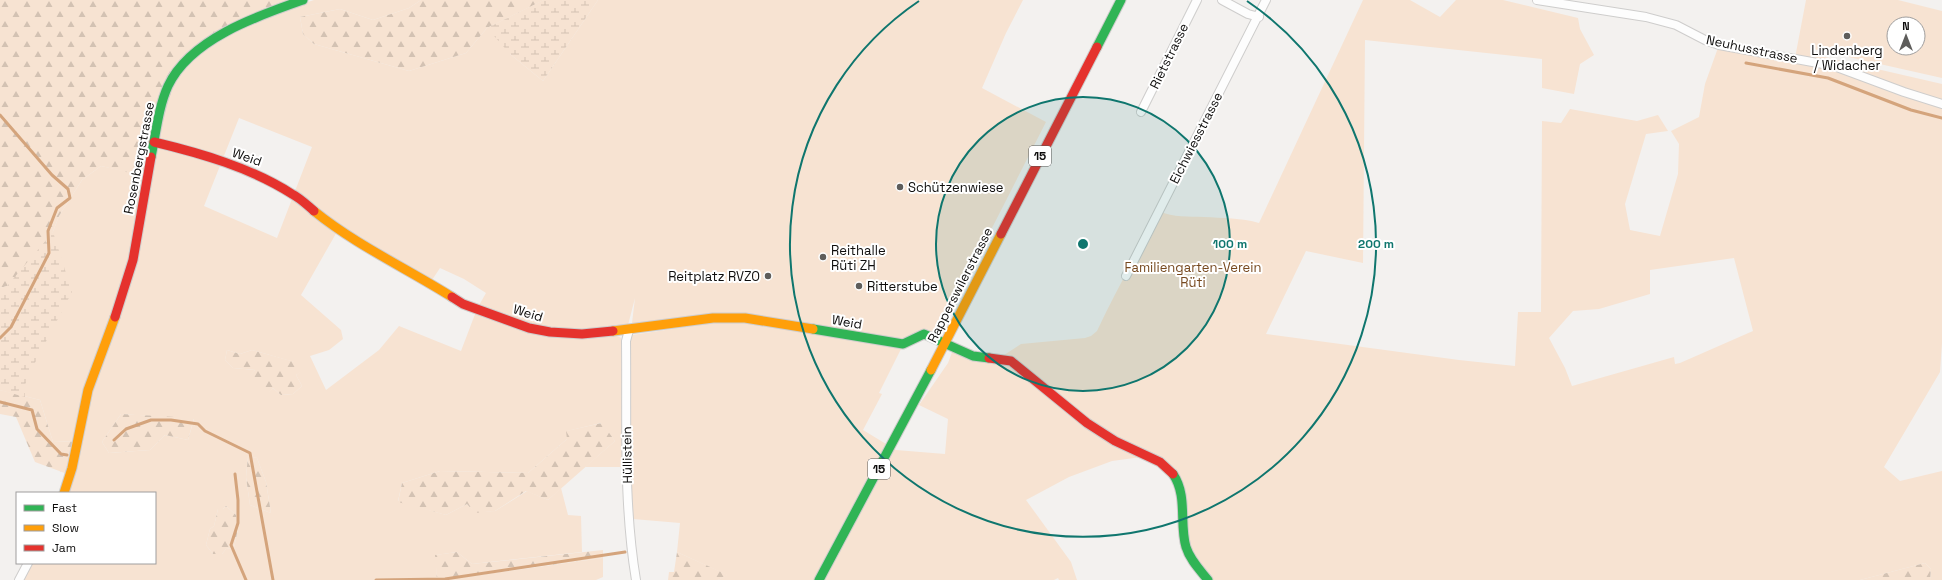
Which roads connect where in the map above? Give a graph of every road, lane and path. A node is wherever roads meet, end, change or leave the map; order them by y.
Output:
1 (303, 0) edge
2 (1121, 0) edge
3 (1197, 0) edge
4 (1222, 0) edge
5 (1266, 0) edge
6 (1537, 0) edge
7 (1259, 16) junction
8 (1942, 104) edge
9 (1141, 112) dead end
10 (154, 142) junction
11 (1126, 276) dead end
12 (629, 330) junction
13 (944, 343) junction
14 (64, 492) edge
15 (27, 564) edge
16 (19, 580) edge
17 (636, 580) edge
18 (819, 580) edge
19 (1208, 580) edge

1 - 10 street, Rosenbergstrasse
2 - 13 street, Rapperswilerstrasse / 15
3 - 9 street, Rietstrasse
4 - 7 street
5 - 7 street, Eichwiesstrasse
6 - 8 street, Neuhusstrasse
7 - 11 street, Eichwiesstrasse
10 - 12 street, Weid
10 - 14 street, Rosenbergstrasse
12 - 13 street, Weid
12 - 17 street, Hüllistein
13 - 18 street, Rapperswilerstrasse / 15
13 - 19 street
15 - 16 street

